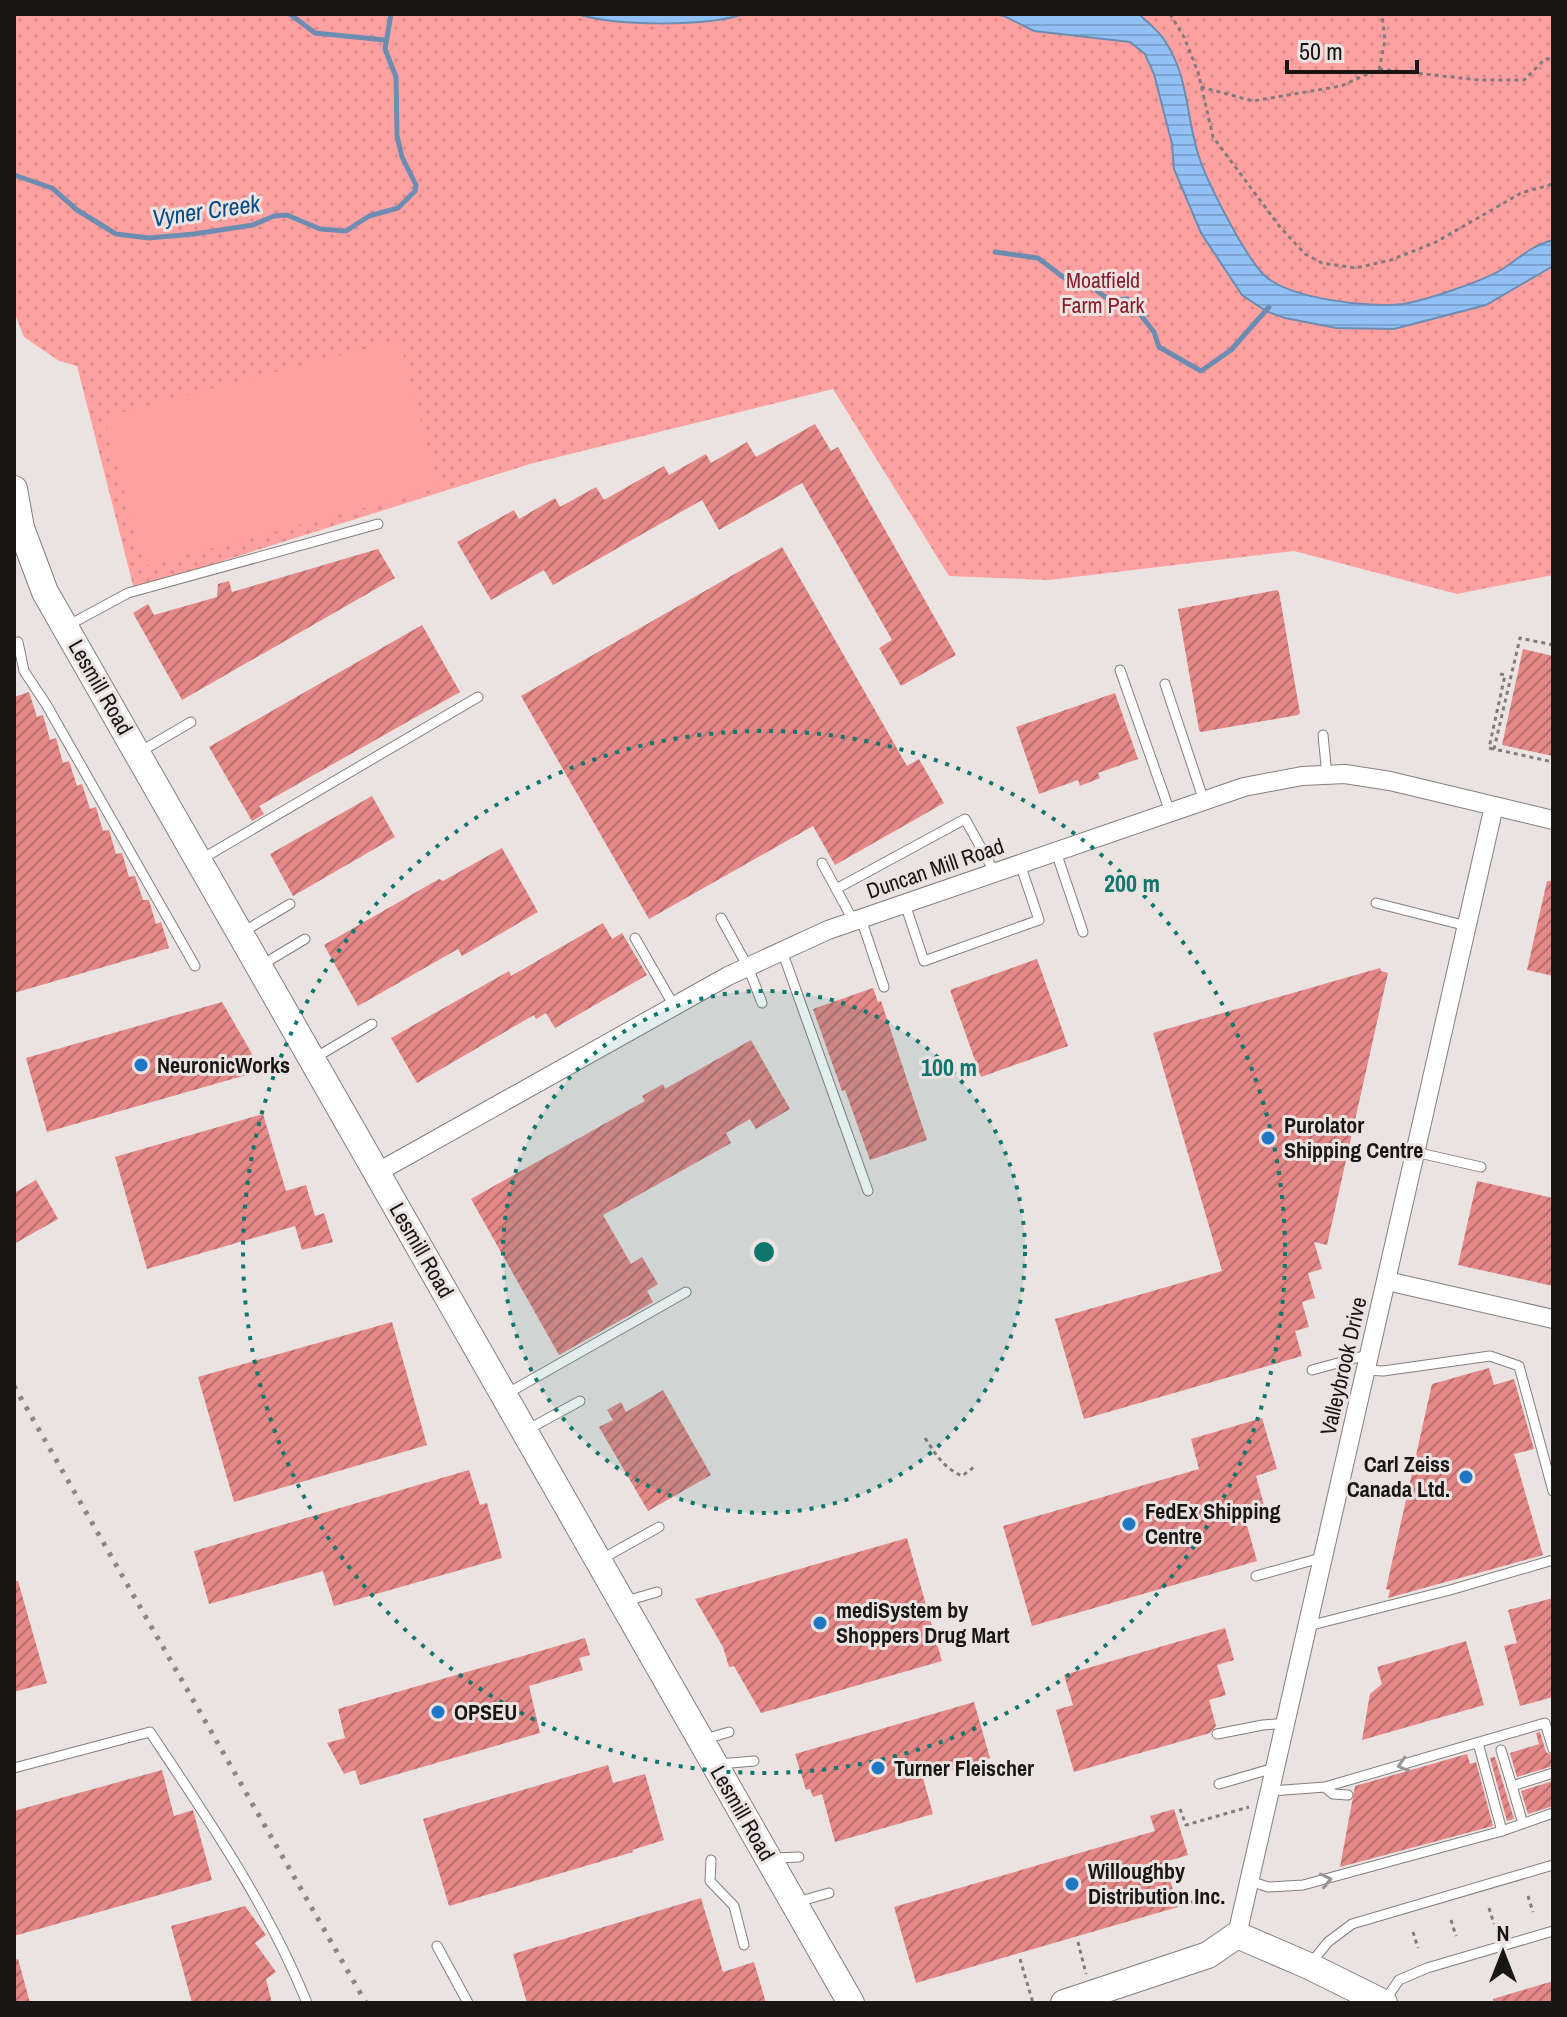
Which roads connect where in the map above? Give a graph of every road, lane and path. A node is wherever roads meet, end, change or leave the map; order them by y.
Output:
1 (1170, 14) edge
2 (1382, 14) edge
3 (1553, 58) edge
4 (1379, 69) junction
5 (1201, 87) junction
6 (1553, 184) edge
7 (14, 489) edge
8 (378, 524) dead end
9 (66, 627) junction
10 (18, 642) dead end
11 (1553, 645) edge
12 (1120, 670) dead end
13 (1496, 673) dead end
14 (1165, 684) dead end
15 (478, 697) dead end
16 (191, 722) dead end
17 (1323, 735) dead end
18 (1494, 749) junction
19 (138, 753) junction
20 (1553, 762) edge
21 (1327, 775) junction
22 (1204, 801) junction
23 (1494, 806) junction
24 (1170, 812) junction
25 (1553, 820) edge
26 (1056, 852) junction
27 (200, 860) junction
28 (822, 863) dead end
29 (1020, 864) junction
30 (995, 873) junction
31 (836, 889) junction
32 (1376, 903) dead end
33 (290, 904) dead end
34 (905, 904) junction
35 (721, 918) dead end
36 (857, 920) junction
37 (1467, 926) junction
38 (1083, 932) dead end
39 (241, 933) junction
40 (635, 938) dead end
41 (305, 939) dead end
42 (782, 951) junction
43 (195, 966) dead end
44 (260, 966) junction
45 (748, 967) junction
46 (884, 987) dead end
47 (762, 1003) dead end
48 (674, 1006) junction
49 (372, 1024) dead end
50 (313, 1059) junction
51 (1415, 1152) junction
52 (1481, 1167) dead end
53 (378, 1172) junction
54 (868, 1191) dead end
55 (1387, 1281) junction
56 (686, 1292) dead end
57 (1553, 1319) edge
58 (1369, 1362) junction
59 (1312, 1370) dead end
60 (505, 1395) junction
61 (580, 1401) dead end
62 (525, 1431) junction
63 (925, 1438) dead end
64 (974, 1467) dead end
65 (1553, 1491) edge
66 (659, 1527) dead end
67 (1324, 1557) junction
68 (600, 1560) junction
69 (1553, 1560) edge
70 (1256, 1576) dead end
71 (657, 1592) dead end
72 (623, 1602) junction
73 (1308, 1626) junction
74 (1287, 1723) junction
75 (729, 1732) dead end
76 (1217, 1734) dead end
77 (701, 1740) junction
78 (1478, 1743) junction
79 (1553, 1749) edge
80 (1501, 1750) dead end
81 (754, 1761) dead end
82 (715, 1764) junction
83 (14, 1768) edge
84 (1276, 1768) junction
85 (1553, 1773) edge
86 (1219, 1784) dead end
87 (1512, 1786) junction
88 (1325, 1787) junction
89 (1271, 1791) junction
90 (1348, 1795) dead end
91 (1180, 1809) dead end
92 (1244, 1809) dead end
93 (1553, 1813) edge
94 (1521, 1817) dead end
95 (1502, 1831) junction
96 (799, 1857) dead end
97 (769, 1858) junction
98 (711, 1860) dead end
99 (1553, 1865) edge
100 (1250, 1881) junction
101 (829, 1893) dead end
102 (1528, 1896) dead end
103 (1182, 1901) dead end
104 (794, 1903) junction
105 (1218, 1905) dead end
106 (1489, 1908) dead end
107 (1533, 1912) dead end
108 (1451, 1920) dead end
109 (1494, 1924) dead end
110 (1553, 1931) edge
111 (1413, 1932) dead end
112 (1237, 1935) junction
113 (1456, 1936) dead end
114 (1078, 1942) dead end
115 (744, 1945) dead end
116 (437, 1946) dead end
117 (1418, 1948) dead end
118 (1020, 1959) dead end
119 (1309, 1966) junction
120 (1086, 1975) dead end
121 (307, 2003) edge
122 (468, 2003) edge
123 (851, 2003) edge
124 (1033, 2003) edge
125 (1064, 2003) edge
126 (1383, 2003) edge

1 - 5 path
2 - 4 path
3 - 4 path
4 - 5 path
5 - 6 path
7 - 9 street, Lesmill Road
8 - 9 lane
9 - 19 street, Lesmill Road
10 - 43 lane
11 - 18 path
12 - 24 lane
13 - 18 path
14 - 22 lane
15 - 27 lane
16 - 19 lane
17 - 21 lane
18 - 20 path
19 - 27 street, Lesmill Road
21 - 22 street, Duncan Mill Road
21 - 23 street, Duncan Mill Road
22 - 24 street, Duncan Mill Road
23 - 25 street, Duncan Mill Road
23 - 37 street, Valleybrook Drive
24 - 26 street, Duncan Mill Road
26 - 29 street, Duncan Mill Road
26 - 38 lane
27 - 39 street, Lesmill Road
28 - 31 lane
29 - 30 street, Duncan Mill Road
29 - 34 lane
30 - 31 lane
30 - 34 street, Duncan Mill Road
31 - 36 lane
32 - 37 lane
33 - 39 lane
34 - 36 street, Duncan Mill Road
35 - 45 lane
36 - 42 street, Duncan Mill Road
36 - 46 lane
37 - 51 street, Valleybrook Drive
39 - 44 street, Lesmill Road
40 - 48 lane
41 - 44 lane
42 - 45 street, Duncan Mill Road
42 - 54 lane
44 - 50 street, Lesmill Road
45 - 47 lane
45 - 48 street, Duncan Mill Road
48 - 53 street, Duncan Mill Road
49 - 50 lane
50 - 53 street, Lesmill Road
51 - 52 lane
51 - 55 street, Valleybrook Drive
53 - 60 street, Lesmill Road
55 - 57 street
55 - 58 street, Valleybrook Drive
56 - 60 lane
58 - 59 lane
58 - 65 lane
58 - 67 street, Valleybrook Drive
60 - 62 street, Lesmill Road
61 - 62 lane
62 - 68 street, Lesmill Road
63 - 64 path
66 - 68 lane
67 - 70 lane
67 - 73 street, Valleybrook Drive
68 - 72 street, Lesmill Road
69 - 73 lane
71 - 72 lane
72 - 77 street, Lesmill Road
73 - 74 street, Valleybrook Drive
74 - 76 lane
74 - 84 street, Valleybrook Drive
75 - 77 lane
77 - 82 street, Lesmill Road
78 - 79 lane
78 -> 88 lane
78 - 95 lane
80 - 87 lane
81 - 82 lane
82 - 97 street, Lesmill Road
83 - 121 lane
84 - 86 lane
84 - 89 street, Valleybrook Drive
85 - 87 lane
87 - 94 lane
88 - 89 lane
88 - 90 lane
89 - 100 street, Valleybrook Drive
91 - 92 path
93 - 95 lane
100 -> 95 lane
96 - 97 lane
97 - 104 street, Lesmill Road
98 - 115 lane
99 - 119 lane
100 - 112 street, Valleybrook Drive
101 - 104 lane
102 - 107 path
103 - 105 path
104 - 123 street, Lesmill Road
106 - 109 path
108 - 113 path
110 - 126 lane
111 - 117 path
112 - 119 street
112 - 125 street
114 - 120 path
116 - 122 lane
118 - 124 path
119 - 126 street

